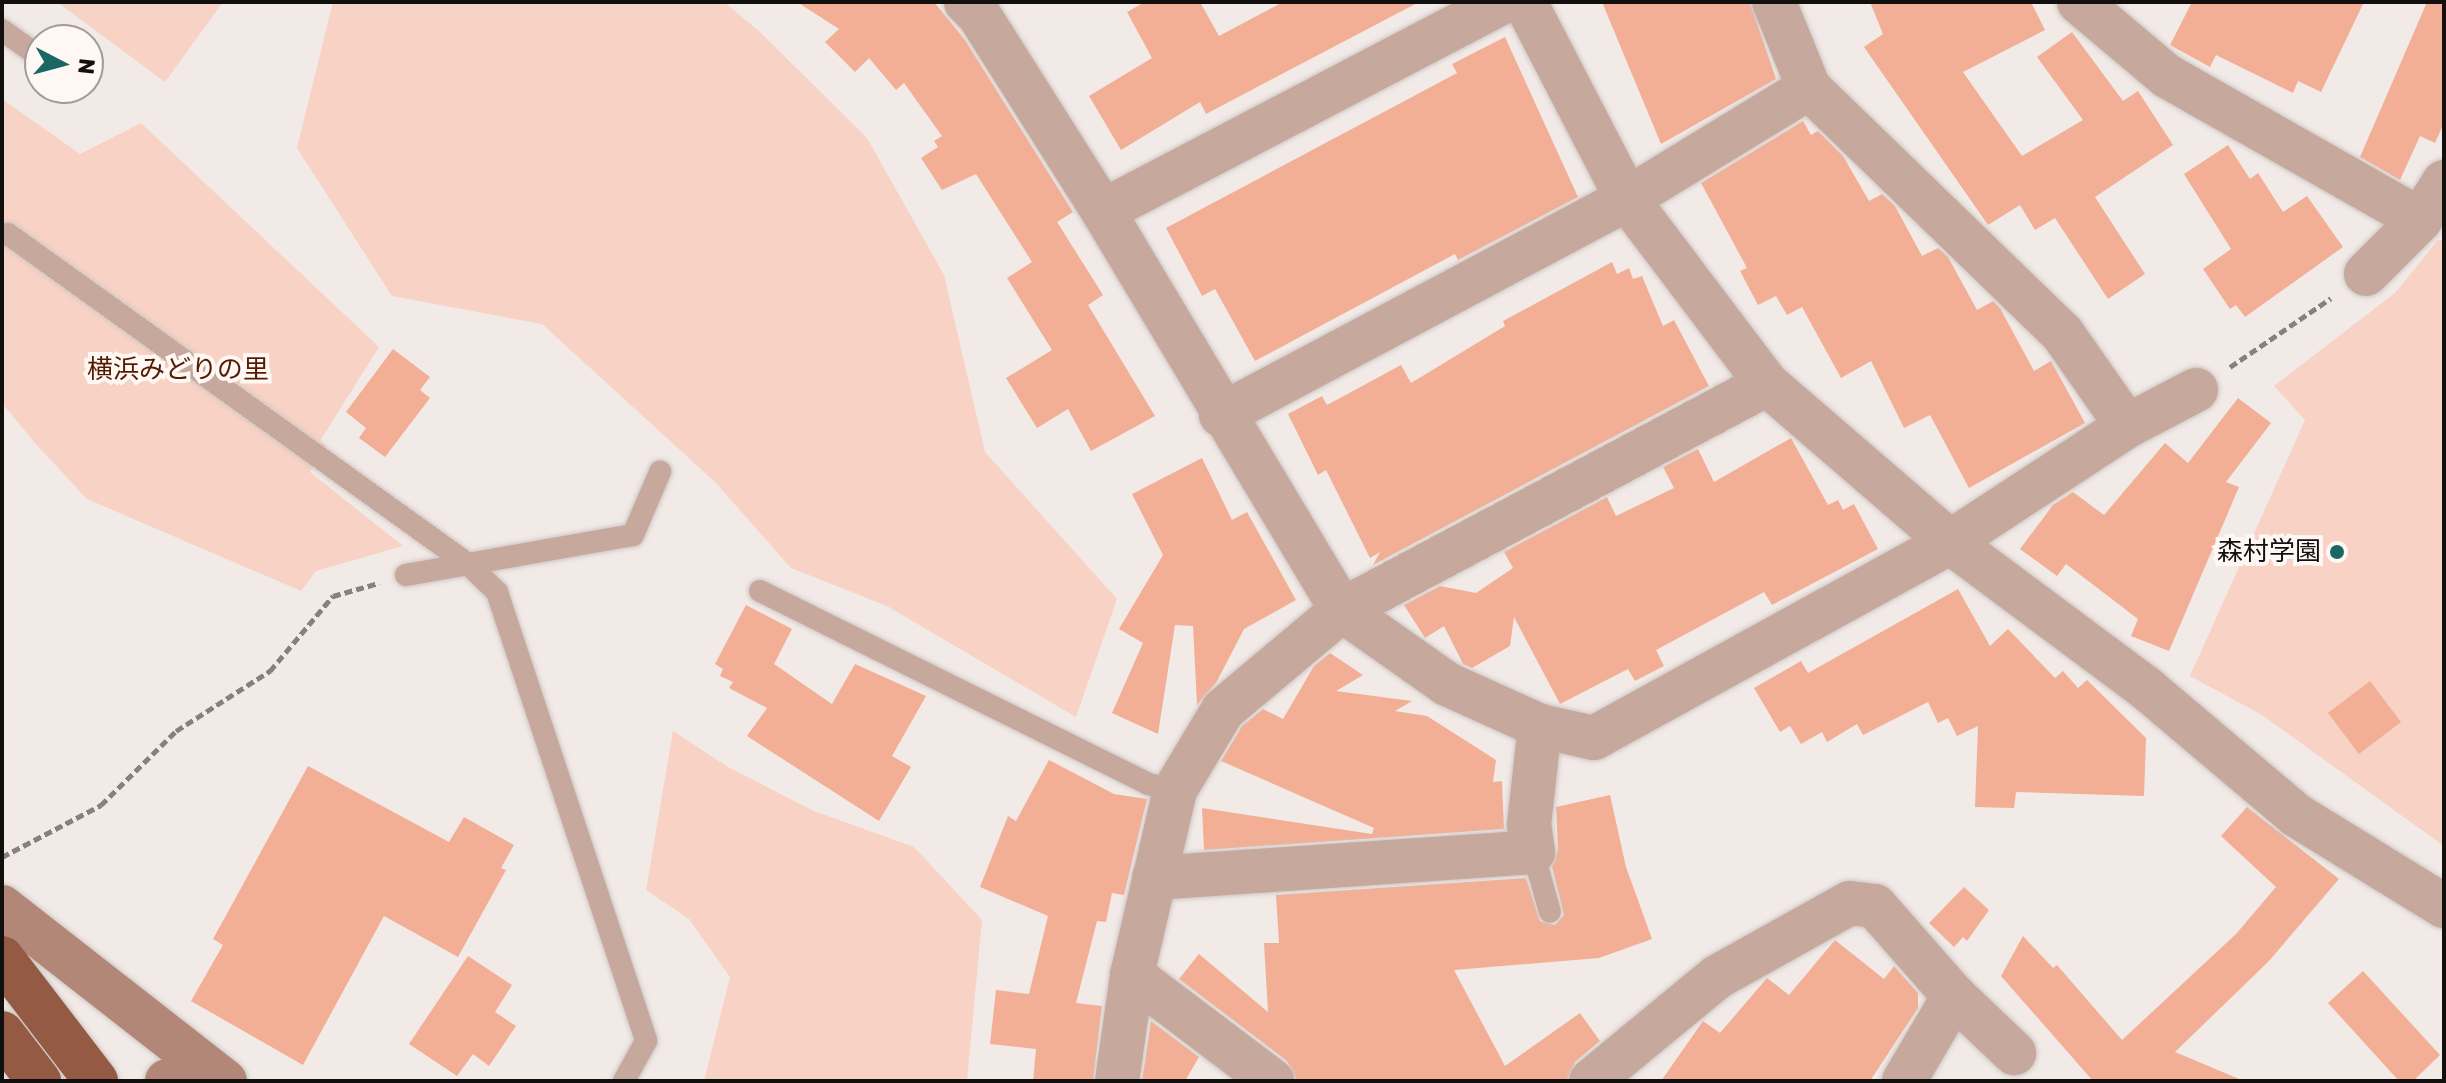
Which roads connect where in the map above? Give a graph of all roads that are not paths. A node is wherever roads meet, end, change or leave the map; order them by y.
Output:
1 (1503, 2) edge
2 (1525, 2) edge
3 (1774, 2) edge
4 (2079, 2) edge
5 (983, 6) edge
6 (2, 30) edge
7 (24, 46) edge
8 (1809, 88) junction
9 (2444, 182) edge
10 (1627, 199) junction
11 (1103, 211) junction
12 (2420, 220) junction
13 (8, 234) dead end
14 (2366, 274) road end
15 (1767, 384) junction
16 (2196, 390) road end
17 (1221, 415) junction
18 (2127, 426) junction
19 (660, 472) dead end
20 (1950, 542) junction
21 (468, 564) junction
22 (406, 575) road end
23 (760, 591) dead end
24 (1342, 610) junction
25 (1540, 726) junction
26 (1175, 790) junction
27 (1533, 852) junction
28 (1154, 878) junction
29 (2444, 906) edge
30 (2, 907) edge
31 (1550, 912) dead end
32 (2, 958) edge
33 (1132, 975) junction
34 (1954, 996) junction
35 (2, 1033) edge
36 (2014, 1053) dead end
37 (39, 1081) edge
38 (96, 1081) edge
39 (167, 1081) edge
40 (202, 1081) edge
41 (225, 1081) edge
42 (624, 1081) edge
43 (1117, 1081) edge
44 (1272, 1081) edge
45 (1591, 1081) edge
46 (1904, 1081) edge

1 - 11 street
2 - 10 street
3 - 8 street
4 - 12 street
5 - 11 street
6 - 7 lane
8 - 10 street
8 - 18 street
9 - 12 street
10 - 15 street
10 - 17 street
11 - 17 street
12 - 14 street
13 - 21 lane
15 - 20 street
15 - 24 street
16 - 18 street
17 - 24 street
18 - 20 street
19 - 21 lane
20 - 25 street
20 - 29 street
21 - 22 lane
21 - 42 lane
23 - 26 lane
24 - 25 street
24 - 26 street
25 - 27 street
26 - 28 street
27 - 28 street
27 - 31 lane
28 - 33 street
30 - 41 street
32 - 38 highway
33 - 43 street
33 - 44 street
34 - 36 street
34 - 45 street
34 - 46 street
35 - 37 highway
39 - 40 street

